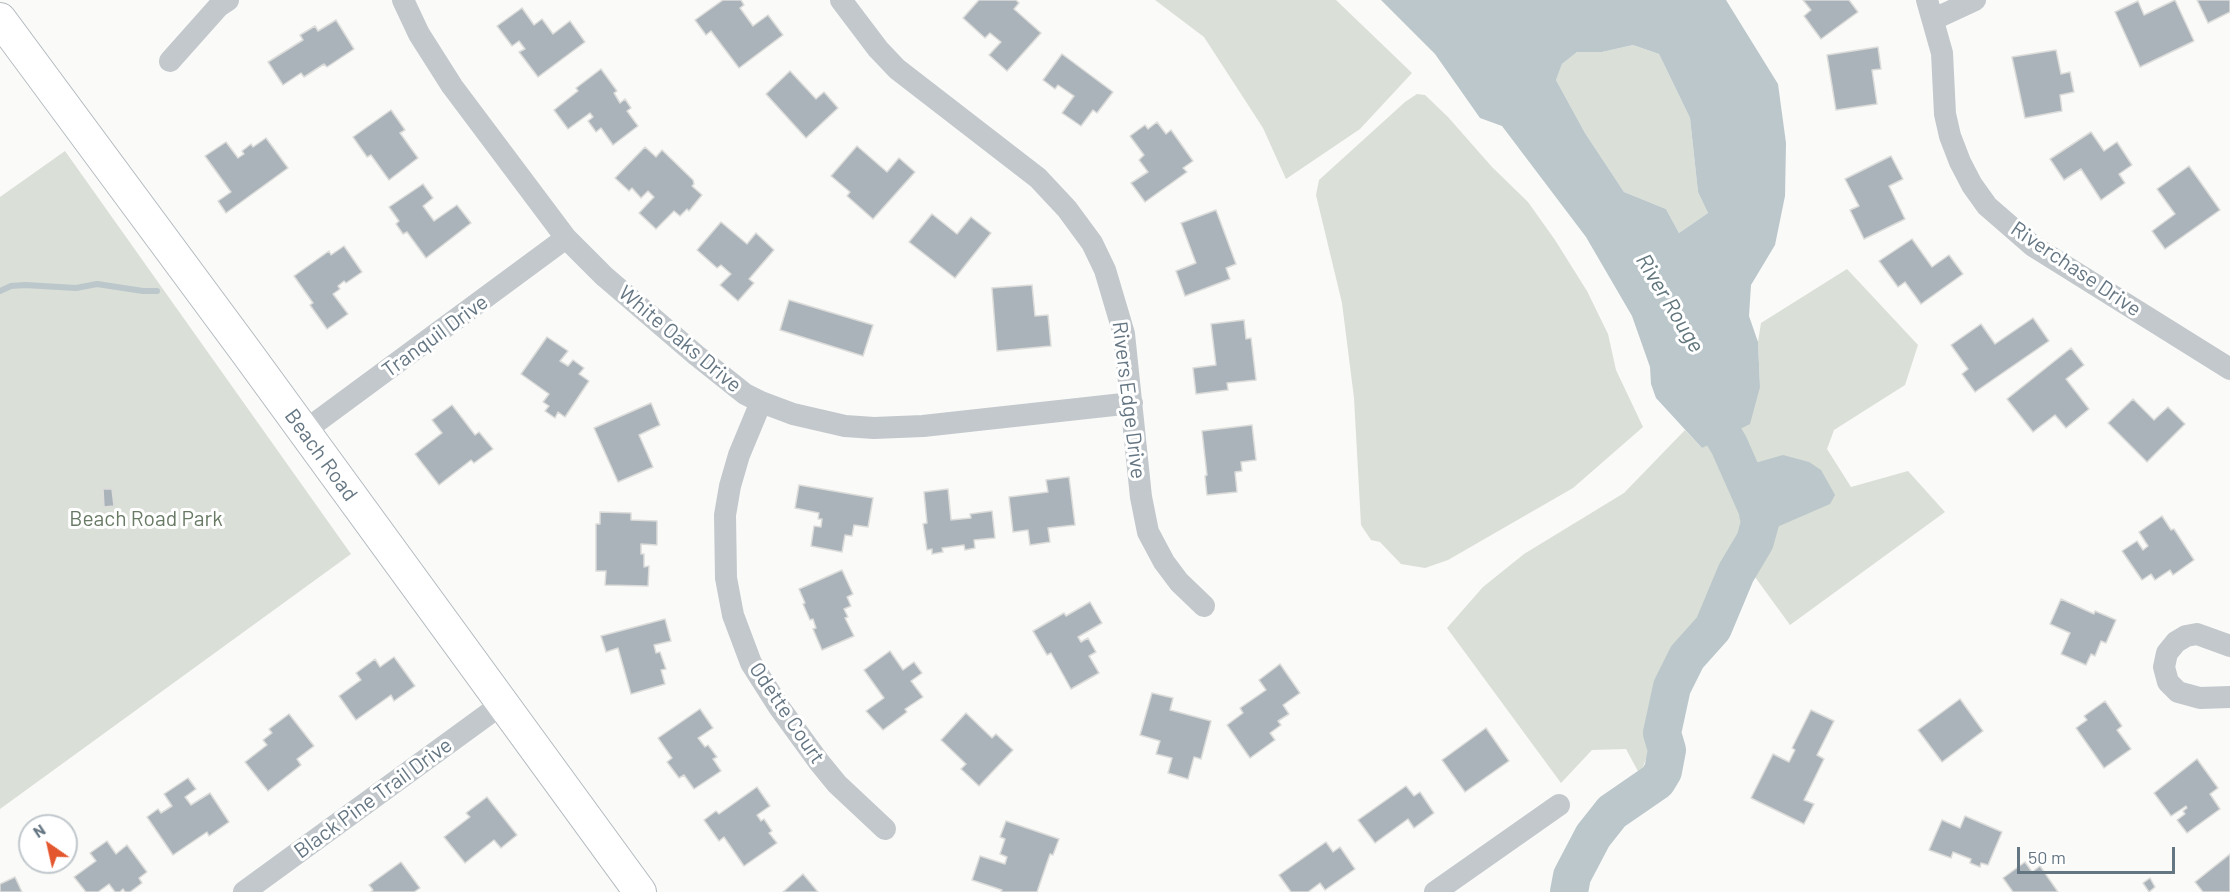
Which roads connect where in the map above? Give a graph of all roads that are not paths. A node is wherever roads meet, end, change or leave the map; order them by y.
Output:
1 (228, 0) edge
2 (403, 0) edge
3 (841, 0) edge
4 (1975, 0) edge
5 (1931, 9) edge
6 (0, 20) edge
7 (171, 61) dead end
8 (566, 238) junction
9 (2230, 369) edge
10 (761, 402) junction
11 (1132, 403) junction
12 (303, 432) junction
13 (1204, 606) dead end
14 (2230, 646) edge
15 (2230, 697) edge
16 (502, 704) junction
17 (1559, 805) dead end
18 (885, 829) dead end
19 (244, 892) edge
20 (640, 892) edge
21 (1435, 892) edge

1 - 7 street
2 - 8 street, White Oaks Drive
3 - 11 street, Rivers Edge Drive
4 - 5 street
5 - 9 street, Riverchase Drive
6 - 12 street, Beach Road
8 - 10 street, White Oaks Drive
8 - 12 street, Tranquil Drive
10 - 11 street, White Oaks Drive
10 - 18 street, Odette Court
11 - 13 street, Rivers Edge Drive
12 - 16 street, Beach Road
14 - 15 street
16 - 19 street, Black Pine Trail Drive
16 - 20 street, Beach Road
17 - 21 street

